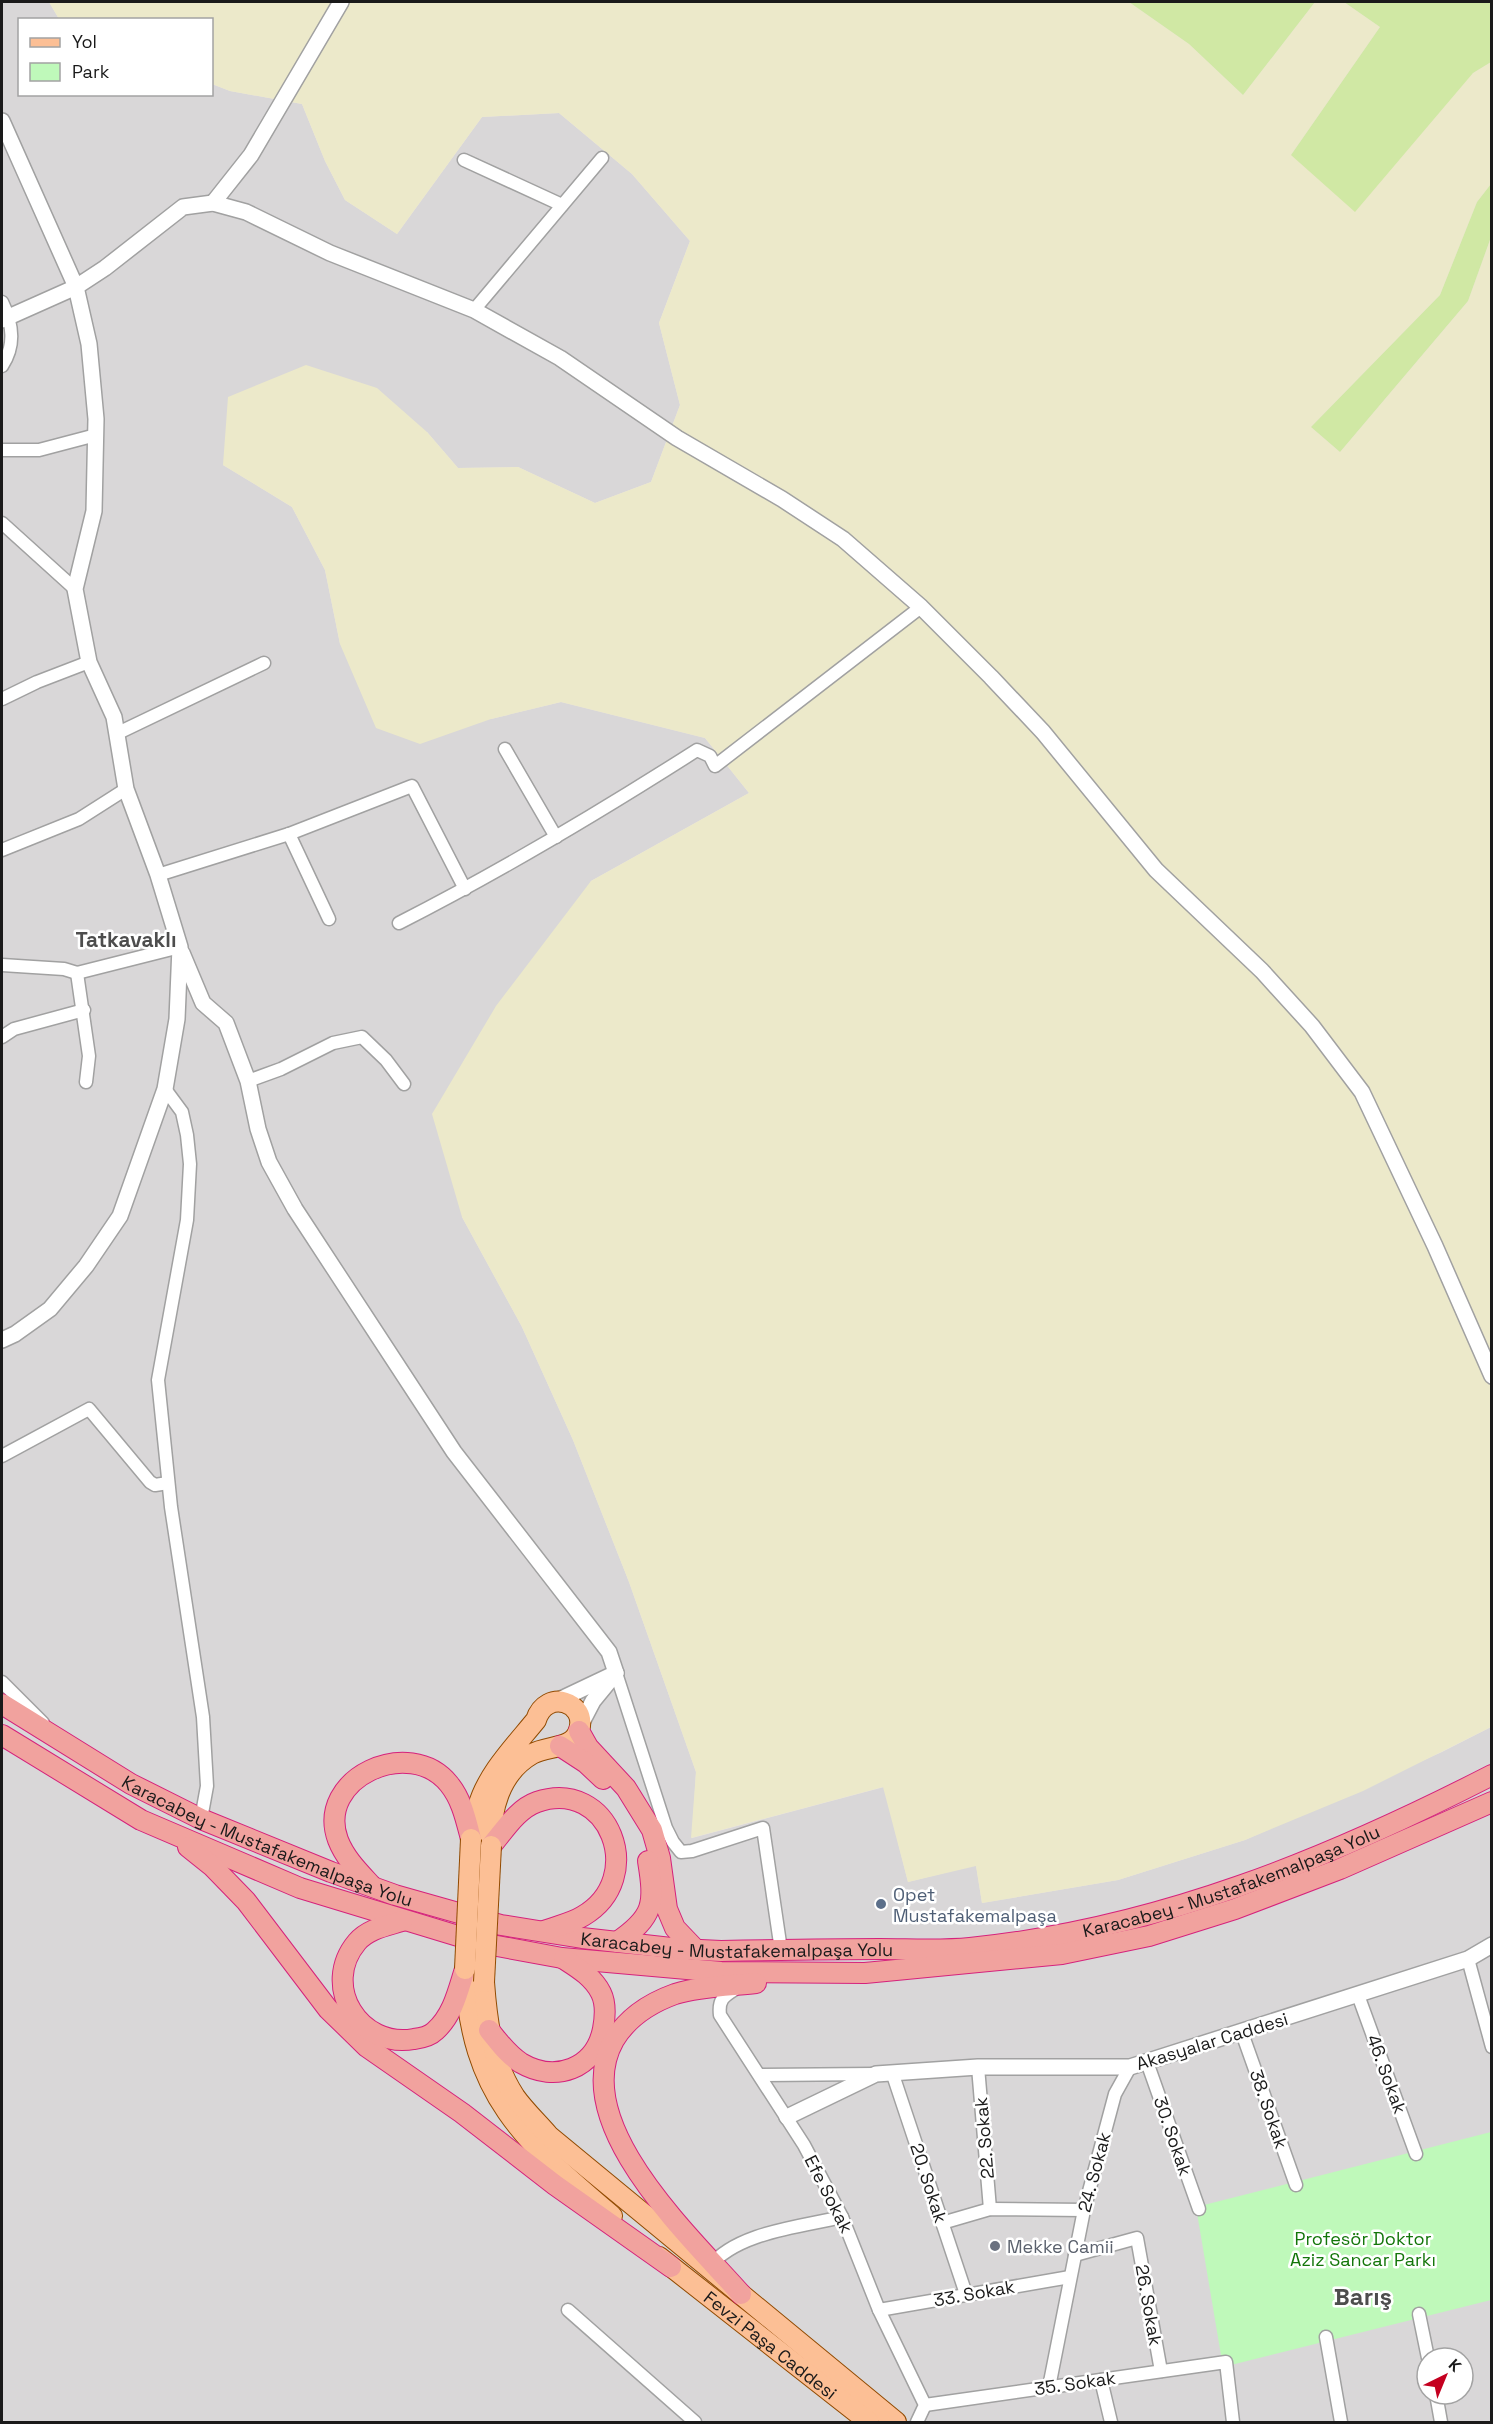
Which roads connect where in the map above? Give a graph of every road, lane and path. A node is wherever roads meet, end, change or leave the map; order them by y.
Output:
1 (341, 2) edge
2 (2, 121) edge
3 (602, 158) dead end
4 (464, 160) dead end
5 (213, 203) junction
6 (562, 205) junction
7 (76, 287) junction
8 (2, 302) edge
9 (474, 310) junction
10 (5, 318) edge
11 (2, 366) edge
12 (96, 435) junction
13 (2, 450) edge
14 (2, 523) edge
15 (75, 589) junction
16 (921, 607) junction
17 (89, 662) junction
18 (264, 663) dead end
19 (2, 699) edge
20 (116, 734) junction
21 (505, 749) dead end
22 (126, 789) junction
23 (289, 834) junction
24 (556, 837) junction
25 (2, 850) edge
26 (158, 875) junction
27 (465, 889) junction
28 (329, 919) dead end
29 (399, 923) dead end
30 (180, 947) junction
31 (2, 965) edge
32 (77, 973) junction
33 (84, 1010) junction
34 (2, 1037) edge
35 (248, 1081) junction
36 (86, 1082) dead end
37 (404, 1084) dead end
38 (165, 1089) junction
39 (2, 1340) edge
40 (1491, 1376) edge
41 (2, 1456) edge
42 (168, 1483) junction
43 (616, 1673) junction
44 (2, 1682) edge
45 (557, 1701) junction
46 (2, 1704) edge
47 (536, 1720) junction
48 (580, 1727) junction
49 (2, 1735) edge
50 (59, 1741) junction
51 (559, 1746) junction
52 (1491, 1775) edge
53 (1491, 1802) edge
54 (201, 1819) junction
55 (170, 1832) junction
56 (471, 1839) junction
57 (491, 1846) junction
58 (372, 1887) junction
59 (402, 1921) junction
60 (543, 1931) junction
61 (617, 1942) junction
62 (1491, 1945) edge
63 (696, 1950) junction
64 (781, 1950) junction
65 (562, 1958) junction
66 (1467, 1959) junction
67 (465, 1969) junction
68 (865, 1973) junction
69 (742, 1985) junction
70 (1358, 1995) junction
71 (489, 2030) junction
72 (1242, 2033) junction
73 (1491, 2047) edge
74 (1147, 2062) junction
75 (978, 2067) junction
76 (1131, 2067) junction
77 (892, 2072) junction
78 (876, 2074) junction
79 (760, 2075) junction
80 (787, 2117) junction
81 (1416, 2154) dead end
82 (1296, 2185) dead end
83 (990, 2209) junction
84 (1199, 2209) dead end
85 (1084, 2210) junction
86 (842, 2217) junction
87 (942, 2223) junction
88 (1075, 2255) junction
89 (711, 2265) junction
90 (671, 2267) junction
91 (1070, 2277) junction
92 (741, 2294) joint
93 (966, 2294) junction
94 (568, 2310) dead end
95 (879, 2310) junction
96 (1419, 2314) dead end
97 (1326, 2337) dead end
98 (1426, 2346) edge
99 (1161, 2371) junction
100 (1101, 2379) junction
101 (1049, 2387) junction
102 (925, 2405) junction
103 (1439, 2406) edge
104 (695, 2422) edge
105 (869, 2422) edge
106 (896, 2422) edge
107 (917, 2422) edge
108 (1111, 2422) edge
109 (1233, 2422) edge
110 (1341, 2422) edge
111 (1442, 2422) edge

1 - 5 street
2 - 7 street
3 - 6 street
4 - 6 street
5 - 7 street
5 - 9 street
6 - 9 street
7 - 10 street
7 - 12 street
8 - 10 street
9 - 16 street
10 - 11 street
12 - 13 street
12 - 15 street
14 - 15 street
15 - 17 street
16 - 24 street
16 - 40 street
17 - 19 street
17 - 20 street
18 - 20 street
20 - 22 street
21 - 24 street
22 - 25 street
22 - 26 street
23 - 26 street
23 - 27 street
23 - 28 street
24 - 27 street
26 - 30 street
27 - 29 street
30 - 32 street
30 - 35 street
30 - 38 street
31 - 32 street
32 - 33 street
33 - 34 street
33 - 36 street
35 - 37 street
35 - 43 street
38 - 39 street
38 - 42 street
41 - 42 street
42 - 54 street
43 - 45 street
43 - 48 street
43 - 64 street
44 - 50 street
45 - 47 main road
45 - 48 main road
46 - 50 highway, Karacabey - Mustafakemalpaşa Yolu
47 - 51 main road
47 - 56 main road, Fevzi Paşa Caddesi
48 - 51 main road
48 - 63 highway
49 - 55 highway, Karacabey - Mustafakemalpaşa Yolu
50 - 54 highway, Karacabey - Mustafakemalpaşa Yolu
51 - 57 main road
51 - 61 highway
52 - 64 highway, Karacabey - Mustafakemalpaşa Yolu
53 - 68 highway, Karacabey - Mustafakemalpaşa Yolu
54 - 58 highway, Karacabey - Mustafakemalpaşa Yolu
55 - 59 highway, Karacabey - Mustafakemalpaşa Yolu
55 - 90 highway
56 - 58 highway
56 - 67 main road, Fevzi Paşa Caddesi, bridge
57 - 60 highway
57 - 71 main road, bridge
58 - 60 highway, Karacabey - Mustafakemalpaşa Yolu
59 - 65 highway, Karacabey - Mustafakemalpaşa Yolu
59 - 67 highway
60 - 61 highway, Karacabey - Mustafakemalpaşa Yolu
61 - 63 highway, Karacabey - Mustafakemalpaşa Yolu
62 - 66 street, Akasyalar Caddesi
63 - 64 highway, Karacabey - Mustafakemalpaşa Yolu
65 - 68 highway, Karacabey - Mustafakemalpaşa Yolu
65 - 71 highway
66 - 70 street, Akasyalar Caddesi
66 - 73 street
67 - 90 main road, Fevzi Paşa Caddesi
68 - 69 highway
69 - 79 street, Efe Sokak
69 - 89 highway
70 - 72 street, Akasyalar Caddesi
70 - 81 street, 46. Sokak
71 - 89 main road
72 - 74 street, Akasyalar Caddesi
72 - 82 street, 38. Sokak
74 - 76 street, Akasyalar Caddesi
74 - 84 street, 30. Sokak
75 - 76 street, Akasyalar Caddesi
75 - 77 street, Akasyalar Caddesi
75 - 83 street, 22. Sokak
76 - 85 street, 24. Sokak
77 - 78 street, Akasyalar Caddesi
77 - 87 street, 20. Sokak
78 - 79 street
78 - 80 street, Akasyalar Caddesi
79 - 80 street, Efe Sokak
80 - 86 street, Efe Sokak
83 - 85 street
83 - 87 street
85 - 88 street, 24. Sokak
86 - 89 street
86 - 95 street, Efe Sokak
87 - 93 street, 20. Sokak
88 - 91 street, 24. Sokak
88 - 99 street, 26. Sokak
89 - 92 highway
90 - 105 main road, Fevzi Paşa Caddesi
91 - 93 street, 33. Sokak
91 - 101 street, 24. Sokak
92 - 106 main road, Fevzi Paşa Caddesi
93 - 95 street, 33. Sokak
94 - 104 street
95 - 102 street, Efe Sokak
96 - 98 street
97 - 110 street
99 - 100 street, 35. Sokak
99 - 109 street, 35. Sokak
100 - 101 street, 35. Sokak
100 - 108 street
101 - 102 street, 35. Sokak
102 - 107 street
103 - 111 street

